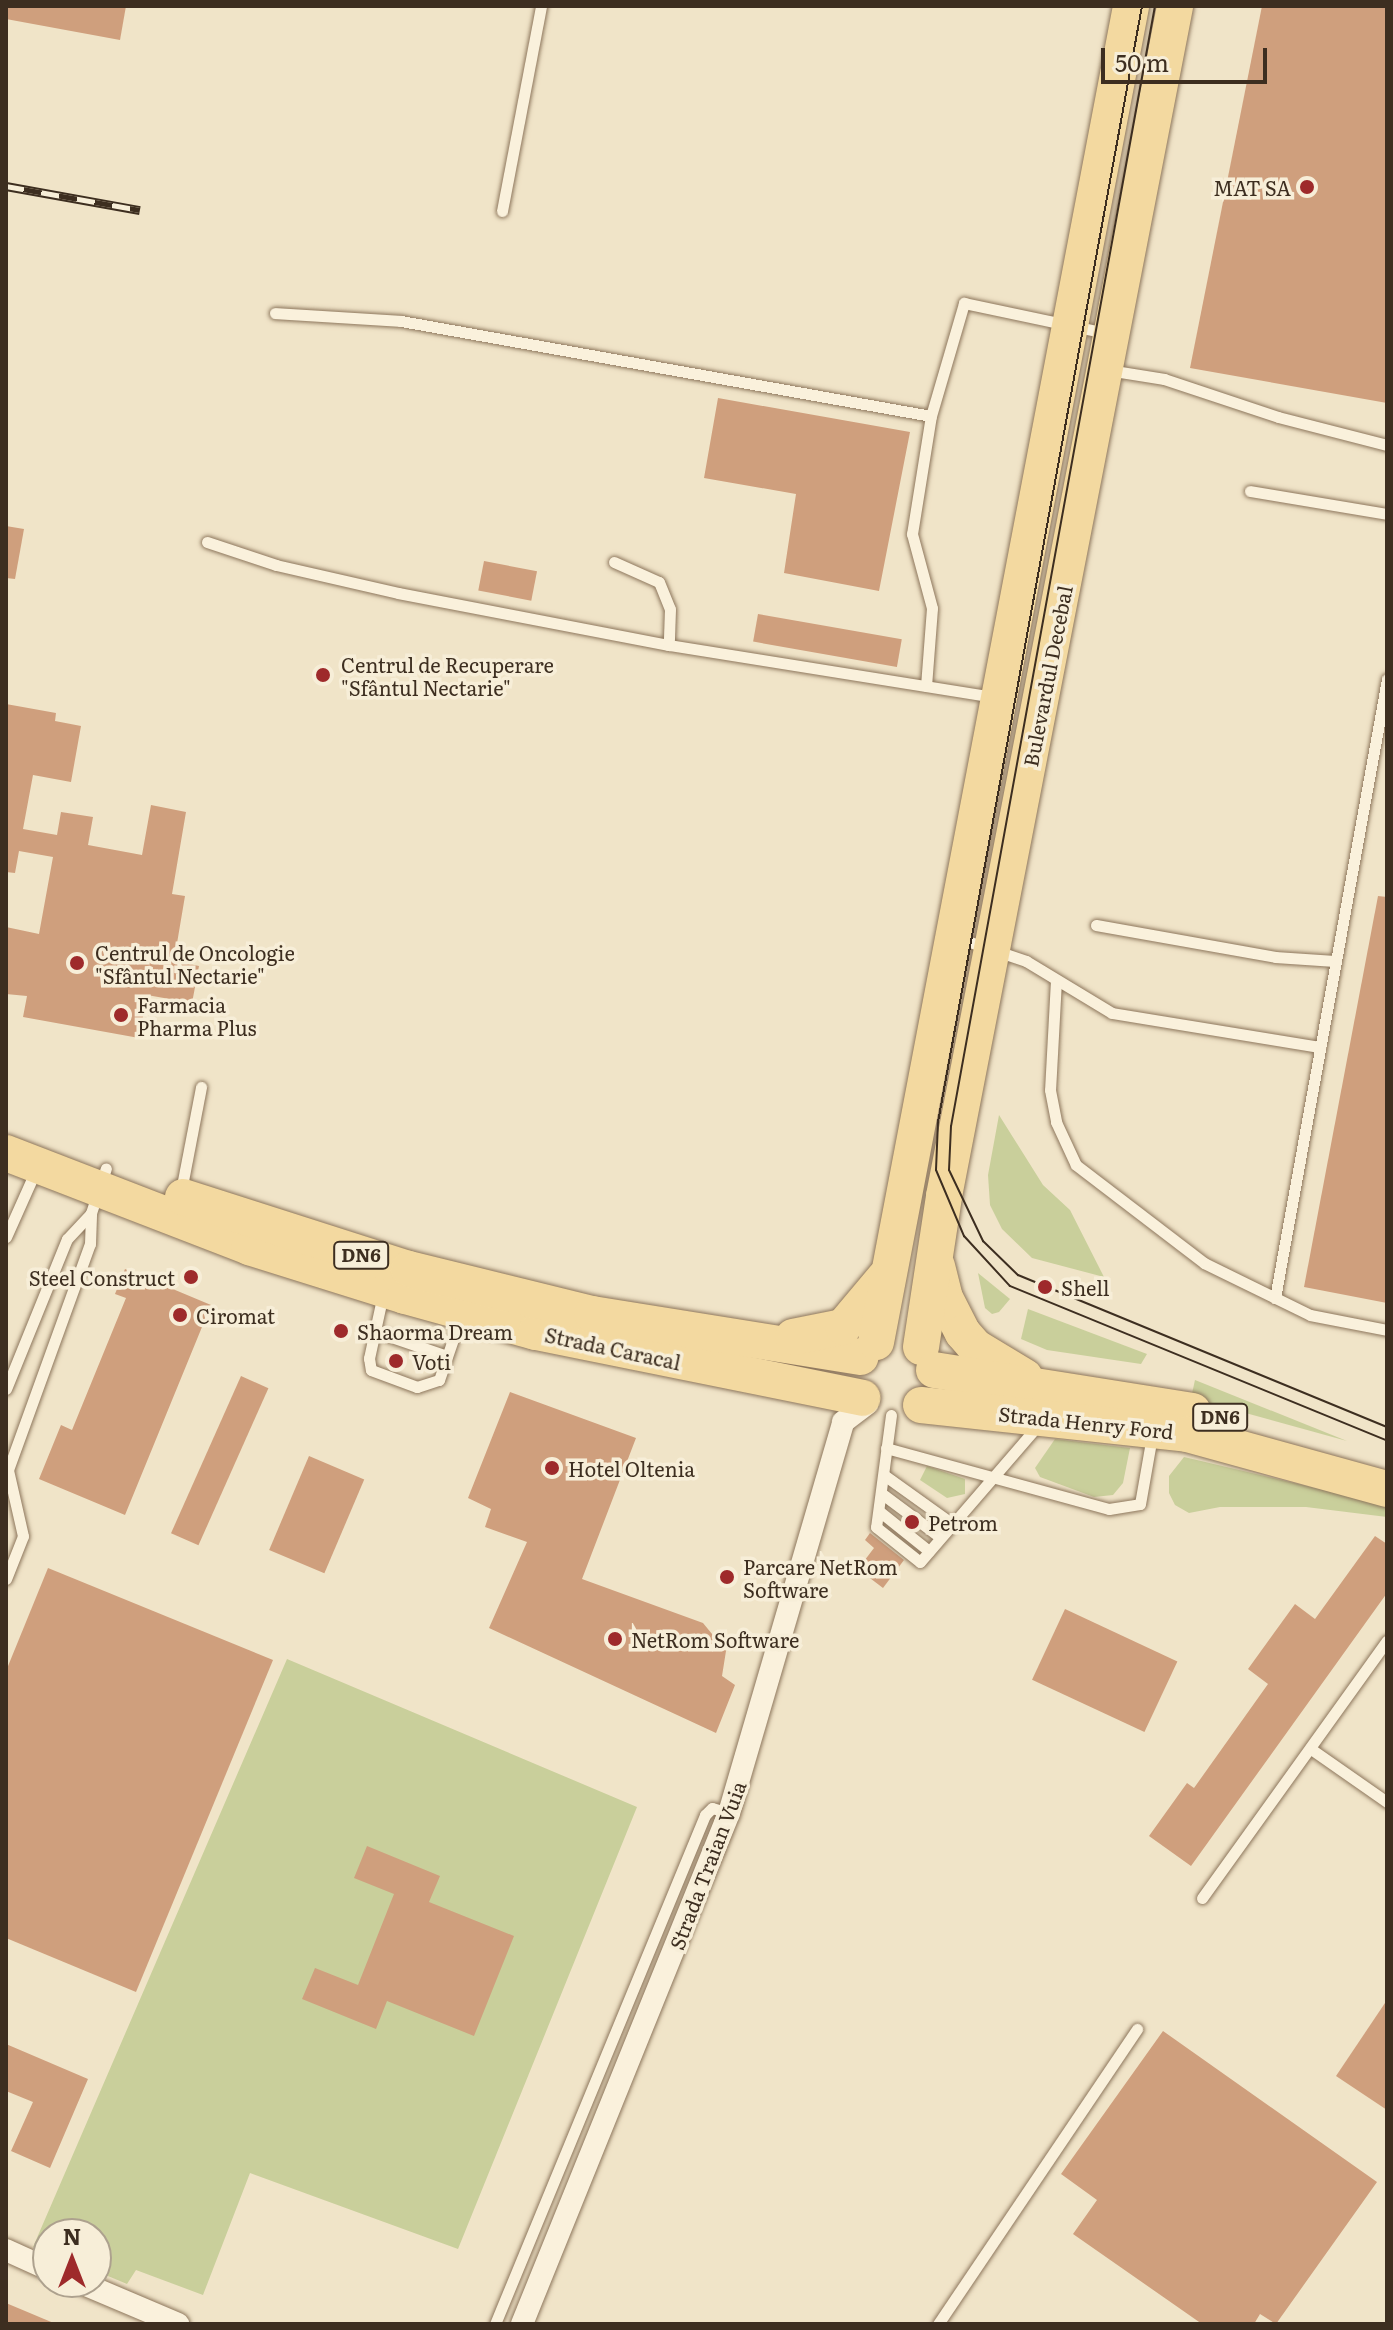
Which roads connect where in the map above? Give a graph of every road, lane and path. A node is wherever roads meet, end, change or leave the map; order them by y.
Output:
1 (541, 6) edge
2 (1131, 6) edge
3 (1175, 6) edge
4 (502, 211) dead end
5 (275, 313) dead end
6 (1074, 327) junction
7 (1114, 335) junction
8 (1107, 370) junction
9 (931, 416) junction
10 (1387, 445) edge
11 (1250, 491) dead end
12 (1387, 514) edge
13 (207, 542) dead end
14 (614, 562) dead end
15 (669, 645) junction
16 (1387, 679) edge
17 (926, 686) junction
18 (1003, 698) junction
19 (1096, 925) dead end
20 (957, 938) junction
21 (994, 946) junction
22 (1335, 961) junction
23 (1056, 980) junction
24 (1320, 1047) junction
25 (201, 1087) dead end
26 (6, 1127) edge
27 (22, 1160) edge
28 (99, 1190) junction
29 (180, 1196) junction
30 (6, 1237) edge
31 (934, 1252) junction
32 (888, 1272) junction
33 (384, 1289) junction
34 (1275, 1298) junction
35 (463, 1312) junction
36 (1387, 1330) edge
37 (374, 1331) junction
38 (730, 1337) junction
39 (869, 1350) junction
40 (447, 1356) junction
41 (928, 1359) junction
42 (6, 1389) edge
43 (1047, 1402) junction
44 (886, 1414) junction
45 (1153, 1428) junction
46 (1387, 1466) edge
47 (884, 1475) junction
48 (994, 1475) junction
49 (1387, 1489) edge
50 (881, 1493) junction
51 (951, 1523) junction
52 (940, 1537) junction
53 (6, 1579) edge
54 (1387, 1641) edge
55 (1311, 1749) junction
56 (1387, 1802) edge
57 (729, 1813) junction
58 (1202, 1898) dead end
59 (1137, 2029) dead end
60 (6, 2250) edge
61 (32, 2262) edge
62 (112, 2296) edge
63 (178, 2324) edge
64 (495, 2324) edge
65 (522, 2324) edge
66 (938, 2324) edge

1 - 4 lane
2 - 6 main road, Bulevardul Decebal
3 - 7 main road, Bulevardul Decebal
5 - 9 lane
6 - 7 lane
6 - 9 lane
6 - 18 main road, Bulevardul Decebal
7 - 8 main road, Bulevardul Decebal
8 - 10 lane
8 - 21 main road, Bulevardul Decebal
9 - 17 lane
11 - 12 lane
13 - 15 lane
14 - 15 lane
15 - 17 lane
16 - 22 lane
17 - 18 lane
18 - 20 main road, Bulevardul Decebal
19 - 22 lane
20 - 21 lane
20 - 32 main road, Bulevardul Decebal
21 - 23 lane
21 - 31 main road, Bulevardul Decebal
22 - 24 lane
23 - 24 lane
23 - 34 lane
24 - 34 lane
25 - 29 lane
26 - 28 main road, Strada Caracal / DN6
27 - 28 main road, Strada Caracal / DN6
27 - 30 lane
28 - 29 main road, Strada Caracal / DN6
28 - 33 main road, Strada Caracal / DN6
28 - 42 lane
28 - 53 lane
29 - 38 main road, Strada Caracal / DN6
31 - 41 main road, Bulevardul Decebal
31 - 43 main road
32 - 38 main road
32 - 39 main road, Bulevardul Decebal
33 - 35 main road, Strada Caracal / DN6
33 - 37 lane
34 - 36 lane
35 - 40 lane
35 - 44 main road, Strada Caracal / DN6
37 - 40 lane
37 - 40 lane
38 - 39 main road, Strada Caracal / DN6
39 - 41 main road, DN6
39 - 44 main road
41 - 43 main road, Strada Henry Ford / DN6
41 - 44 main road
43 - 44 main road, Strada Henry Ford / DN6
43 - 45 main road, Strada Henry Ford / DN6
43 - 46 main road, Strada Henry Ford / DN6
43 - 48 lane
44 - 47 lane
44 - 48 lane
44 - 57 street, Strada Traian Vuia
45 - 48 lane
45 - 49 main road, Strada Henry Ford / DN6
47 - 50 lane
47 - 51 lane
48 - 51 lane
50 - 52 lane
50 - 52 lane
51 - 52 lane
54 - 55 lane
55 - 56 lane
55 - 58 lane
57 - 64 lane
57 - 65 street, Strada Traian Vuia
59 - 66 lane
60 - 61 street
62 - 63 street

